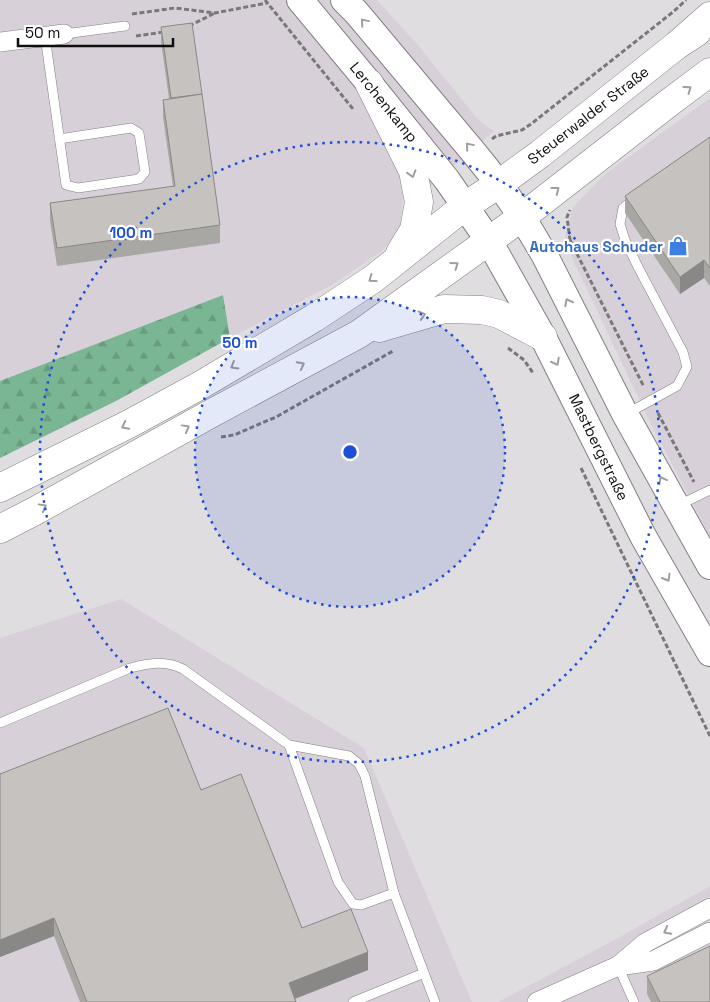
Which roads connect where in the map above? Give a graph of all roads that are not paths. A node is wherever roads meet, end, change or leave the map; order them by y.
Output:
1 (300, 0) edge
2 (344, 0) edge
3 (710, 16) edge
4 (710, 23) edge
5 (125, 26) road end
6 (64, 34) joint
7 (45, 36) junction
8 (0, 42) edge
9 (677, 45) junction
10 (710, 72) edge
11 (369, 83) junction
12 (59, 139) junction
13 (500, 184) junction
14 (643, 191) edge
15 (465, 206) junction
16 (522, 217) junction
17 (489, 241) junction
18 (395, 261) junction
19 (359, 334) junction
20 (543, 337) junction
21 (625, 414) junction
22 (0, 488) edge
23 (710, 490) edge
24 (676, 506) junction
25 (0, 529) edge
26 (710, 566) edge
27 (710, 653) edge
28 (0, 723) edge
29 (289, 745) junction
30 (394, 892) junction
31 (710, 908) edge
32 (710, 932) edge
33 (618, 966) junction
34 (424, 973) junction
35 (353, 1002) edge
36 (435, 1002) edge
37 (537, 1002) edge
38 (634, 1002) edge

1 - 11 main road, Lerchenkamp
13 -> 2 main road
3 - 9 main road
4 - 9 main road, Steuerwalder Straße
5 - 6 lane
6 - 7 street
7 - 8 street
7 - 12 lane
9 - 13 main road, Steuerwalder Straße
16 -> 10 main road
11 - 15 main road, Lerchenkamp
11 -> 18 main road
12 - 12 lane
13 - 15 main road, Steuerwalder Straße
13 - 16 main road
14 - 21 lane
15 - 17 main road, Lerchenkamp
15 - 18 main road, Steuerwalder Straße
16 - 17 main road
21 -> 16 main road
19 -> 17 main road
17 - 20 main road, Mastbergstraße
18 -> 22 main road, Steuerwalder Straße
19 -> 20 main road
25 -> 19 main road
20 -> 27 main road, Mastbergstraße
24 -> 21 main road
23 - 24 lane
24 - 26 main road
28 - 29 lane
29 - 30 lane
29 - 30 lane
30 - 34 lane
31 -> 33 street
32 - 33 street
33 - 37 street
33 - 38 lane
34 - 35 lane
34 - 36 lane

